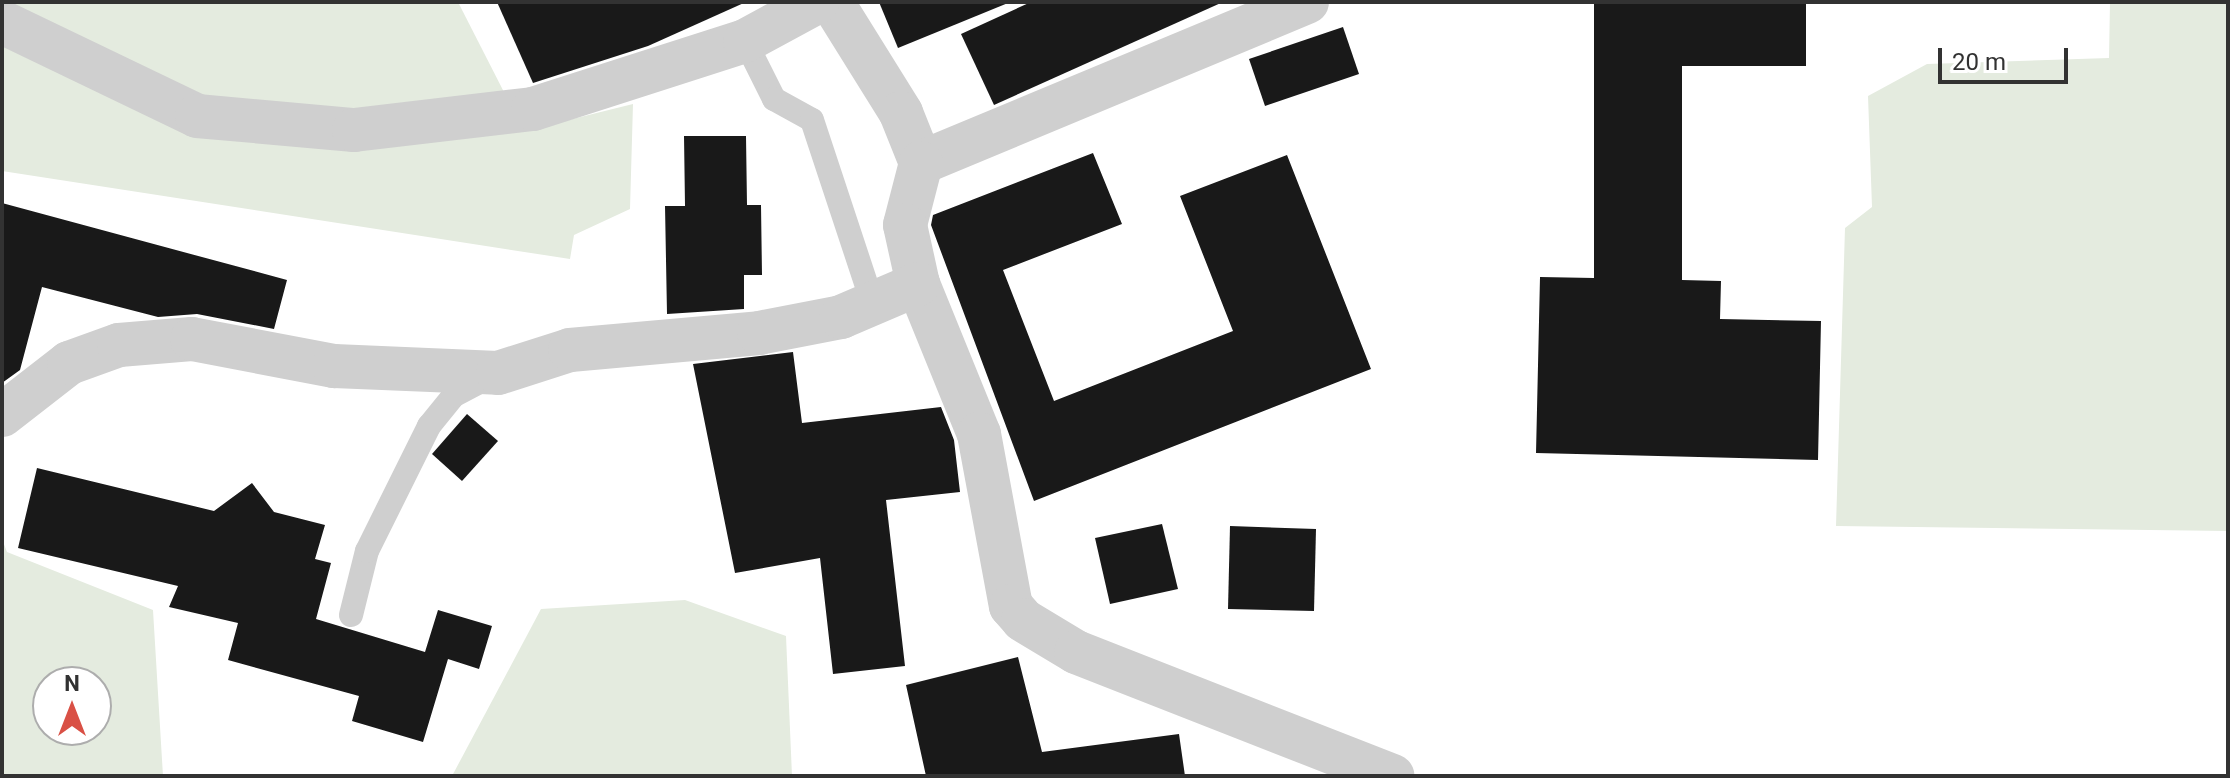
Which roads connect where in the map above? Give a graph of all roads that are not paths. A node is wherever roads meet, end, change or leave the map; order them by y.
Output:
1 (817, 2) edge
2 (832, 2) edge
3 (1307, 2) edge
4 (2, 22) edge
5 (745, 41) junction
6 (921, 163) junction
7 (918, 284) junction
8 (873, 304) junction
9 (498, 373) junction
10 (2, 415) edge
11 (351, 615) dead end
12 (1393, 776) edge

1 - 5 street
2 - 6 street
3 - 6 street
4 - 5 street
5 - 8 lane
6 - 7 street
7 - 8 street
7 - 12 street
8 - 9 street
9 - 10 street
9 - 11 lane

